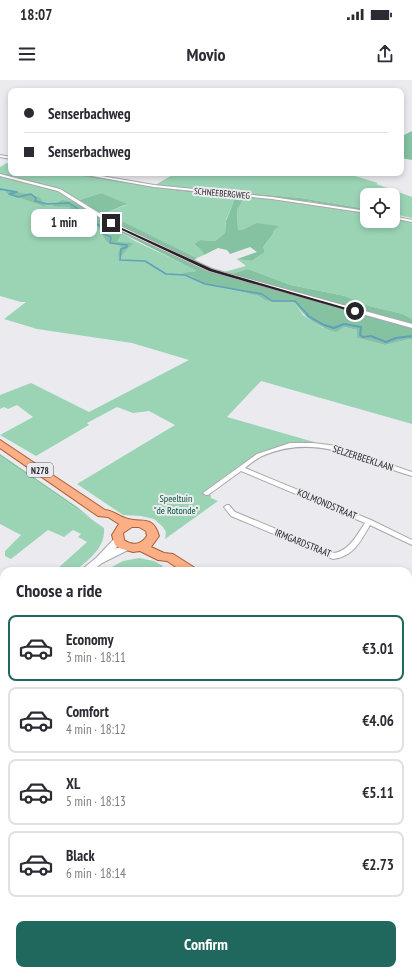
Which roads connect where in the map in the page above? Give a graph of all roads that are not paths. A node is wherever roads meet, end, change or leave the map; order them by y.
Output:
1 (0, 175) edge
2 (95, 176) edge
3 (360, 211) edge
4 (400, 218) edge
5 (412, 221) edge
6 (412, 326) edge
7 (0, 443) edge
8 (241, 469) junction
9 (412, 474) edge
10 (206, 493) dead end
11 (227, 507) dead end
12 (102, 513) junction
13 (369, 522) junction
14 (128, 524) junction
15 (118, 535) junction
16 (151, 540) junction
17 (412, 543) edge
18 (127, 547) junction
19 (141, 547) junction
20 (169, 557) junction
21 (99, 561) junction
22 (91, 567) edge
23 (184, 567) edge

1 - 6 street
2 - 3 street, SCHNEEBERGWEG
4 - 5 street
7 - 12 main road, N278
8 - 9 street, SELZERBEEKLAAN
8 - 10 street, SELZERBEEKLAAN
8 - 13 street, KOLMONDSTRAAT
11 - 13 street, IRMGARDSTRAAT
12 - 14 main road, N278
12 - 15 main road, N278
13 - 17 street, KOLMONDSTRAAT
14 - 15 main road
14 - 16 main road, N278
15 - 18 main road, N278
15 - 21 main road
16 - 19 main road
16 - 20 main road, N278
18 - 19 main road, N278
18 - 21 main road
19 - 20 main road, N278
20 - 23 main road, N278
21 - 22 main road

